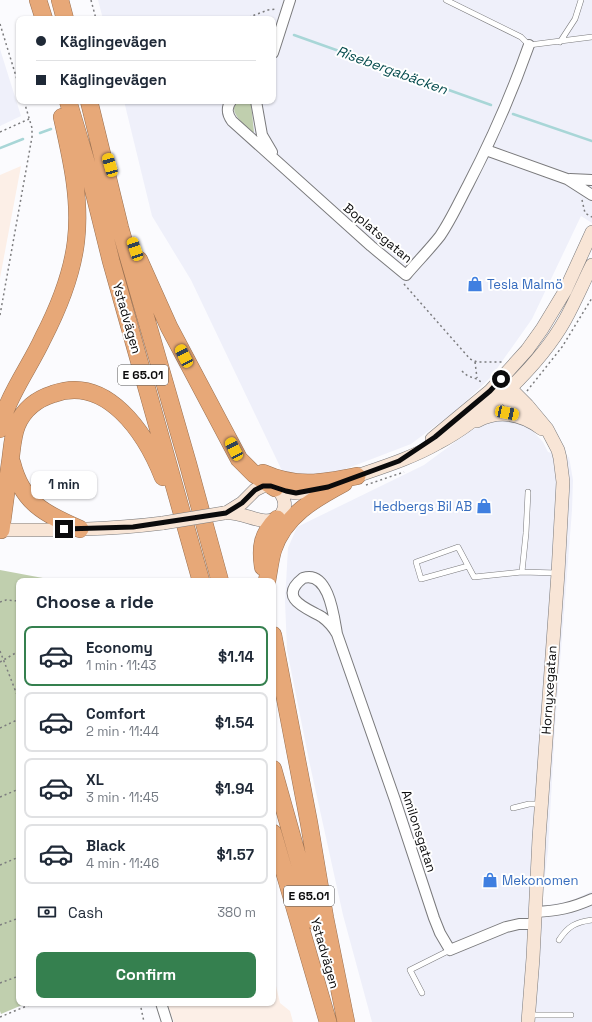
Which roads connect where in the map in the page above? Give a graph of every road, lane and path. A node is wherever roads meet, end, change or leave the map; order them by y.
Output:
1 (31, 0) edge
2 (38, 0) edge
3 (60, 0) edge
4 (91, 0) edge
5 (290, 0) edge
6 (446, 0) edge
7 (581, 0) edge
8 (287, 11) junction
9 (36, 16) edge
10 (43, 16) edge
11 (64, 16) edge
12 (95, 16) edge
13 (252, 16) edge
14 (0, 24) edge
15 (592, 37) edge
16 (560, 42) junction
17 (276, 44) edge
18 (529, 45) junction
19 (16, 76) edge
20 (25, 104) edge
21 (59, 104) edge
22 (69, 104) edge
23 (90, 104) edge
24 (230, 104) edge
25 (257, 104) edge
26 (29, 119) junction
27 (96, 128) junction
28 (0, 132) edge
29 (486, 150) junction
30 (276, 161) junction
31 (567, 179) junction
32 (592, 180) edge
33 (592, 195) edge
34 (592, 232) edge
35 (592, 265) edge
36 (401, 280) dead end
37 (0, 315) edge
38 (475, 362) junction
39 (513, 366) junction
40 (477, 378) dead end
41 (502, 387) junction
42 (526, 420) junction
43 (463, 428) junction
44 (0, 429) edge
45 (223, 429) junction
46 (553, 440) junction
47 (10, 459) junction
48 (399, 461) junction
49 (357, 476) junction
50 (328, 487) junction
51 (276, 488) junction
52 (528, 492) dead end
53 (225, 513) junction
54 (278, 518) junction
55 (80, 529) junction
56 (0, 530) edge
57 (468, 566) junction
58 (522, 572) junction
59 (558, 573) junction
60 (198, 578) edge
61 (199, 578) edge
62 (219, 578) edge
63 (265, 578) edge
64 (267, 578) edge
65 (0, 602) edge
66 (16, 602) edge
67 (337, 634) junction
68 (0, 651) edge
69 (276, 651) edge
70 (16, 653) edge
71 (4, 660) junction
72 (0, 662) edge
73 (16, 692) edge
74 (16, 720) edge
75 (0, 728) edge
76 (276, 780) edge
77 (16, 790) edge
78 (0, 797) edge
79 (541, 804) junction
80 (513, 808) dead end
81 (276, 843) edge
82 (16, 858) edge
83 (0, 865) edge
84 (592, 899) edge
85 (535, 918) junction
86 (16, 919) edge
87 (592, 920) edge
88 (0, 925) edge
89 (559, 940) dead end
90 (450, 950) junction
91 (16, 977) edge
92 (0, 983) edge
93 (422, 993) dead end
94 (27, 1006) edge
95 (141, 1006) edge
96 (162, 1006) edge
97 (571, 1015) dead end
98 (0, 1017) edge
99 (528, 1018) edge
100 (144, 1022) edge
101 (167, 1022) edge
102 (328, 1022) edge
103 (346, 1022) edge

1 - 9 highway
2 - 10 highway
3 - 11 highway
4 - 12 path
5 - 8 street
6 - 18 lane
7 - 16 lane
8 - 13 path
8 - 17 street
14 - 19 path
15 - 16 lane
16 - 18 lane
18 - 29 street, Boplatsgatan
20 - 26 path
21 - 44 highway
22 - 61 highway, Ystadvägen / E 65.01
23 - 27 highway, Ystadvägen / E 65.01
24 - 30 street, Boplatsgatan
25 - 30 street, Boplatsgatan
26 - 28 path
26 - 37 path
27 - 45 highway
27 - 62 highway, Ystadvägen / E 65.01
29 - 30 street, Boplatsgatan
29 - 31 street
31 - 32 street
31 - 33 street
34 - 39 main road
35 - 41 main road
36 - 38 path
38 - 39 path
38 - 40 path
39 - 41 main road
41 - 42 main road
41 - 43 main road
41 - 46 main road, Hornyxegatan
41 - 48 main road
42 - 43 main road
42 - 46 main road
43 - 48 main road
45 - 49 highway
45 - 51 highway
46 - 59 main road, Hornyxegatan
47 - 55 highway
47 - 56 highway
47 - 60 highway
48 - 49 main road
49 - 50 main road
49 - 64 highway
50 - 51 main road
50 - 54 main road
51 - 53 main road
51 - 54 main road
52 - 58 lane
53 - 54 main road
53 - 55 main road, bridge
54 - 63 highway
55 - 56 main road
57 - 57 lane
57 - 58 lane
58 - 59 lane
59 - 79 main road, Hornyxegatan
65 - 66 path
67 - 67 street, Amilonsgatan
67 - 90 street, Amilonsgatan
68 - 71 path
69 - 103 highway
70 - 71 path
71 - 72 path
71 - 73 path
74 - 75 path
76 - 103 highway, Ystadvägen / E 65.01
77 - 78 path
79 - 80 lane
79 - 85 main road, Hornyxegatan
81 - 102 highway, Ystadvägen / E 65.01
82 - 83 path
84 - 85 street
85 - 90 street
85 - 99 main road, Hornyxegatan
86 - 88 path
87 - 89 lane
90 - 93 lane
91 - 92 path
94 - 98 path
95 - 100 path
96 - 101 street
97 - 99 lane

